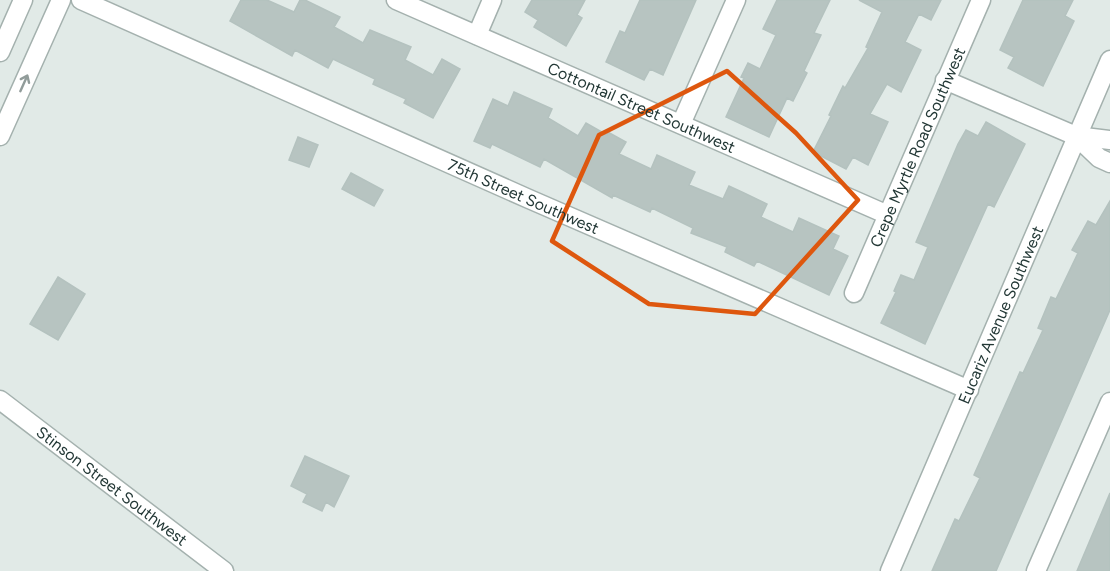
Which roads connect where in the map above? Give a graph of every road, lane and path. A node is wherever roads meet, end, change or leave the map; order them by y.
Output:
1 (23, 0) edge
2 (61, 0) edge
3 (81, 0) edge
4 (396, 0) edge
5 (492, 0) edge
6 (736, 0) edge
7 (981, 0) edge
8 (477, 35) junction
9 (0, 52) edge
10 (1110, 60) edge
11 (945, 80) junction
12 (681, 124) junction
13 (0, 136) edge
14 (1076, 136) junction
15 (1110, 141) edge
16 (1110, 164) edge
17 (888, 215) junction
18 (854, 293) dead end
19 (969, 390) junction
20 (0, 400) edge
21 (1110, 402) edge
22 (224, 571) edge
23 (890, 571) edge
24 (1036, 571) edge

1 - 9 street
13 -> 2 street
3 - 19 street, 75th Street Southwest
4 - 8 street, Cottontail Street Southwest
5 - 8 street
6 - 12 street
7 - 11 street, Crepe Myrtle Road Southwest
8 - 12 street, Cottontail Street Southwest
10 - 14 street, Eucariz Avenue Southwest
11 - 14 street
11 - 17 street, Crepe Myrtle Road Southwest
12 - 17 street, Cottontail Street Southwest
14 - 15 street
14 - 16 street
14 - 19 street, Eucariz Avenue Southwest
17 - 18 street, Crepe Myrtle Road Southwest
19 - 23 street, Eucariz Avenue Southwest
20 - 22 street, Stinson Street Southwest
21 - 24 street

